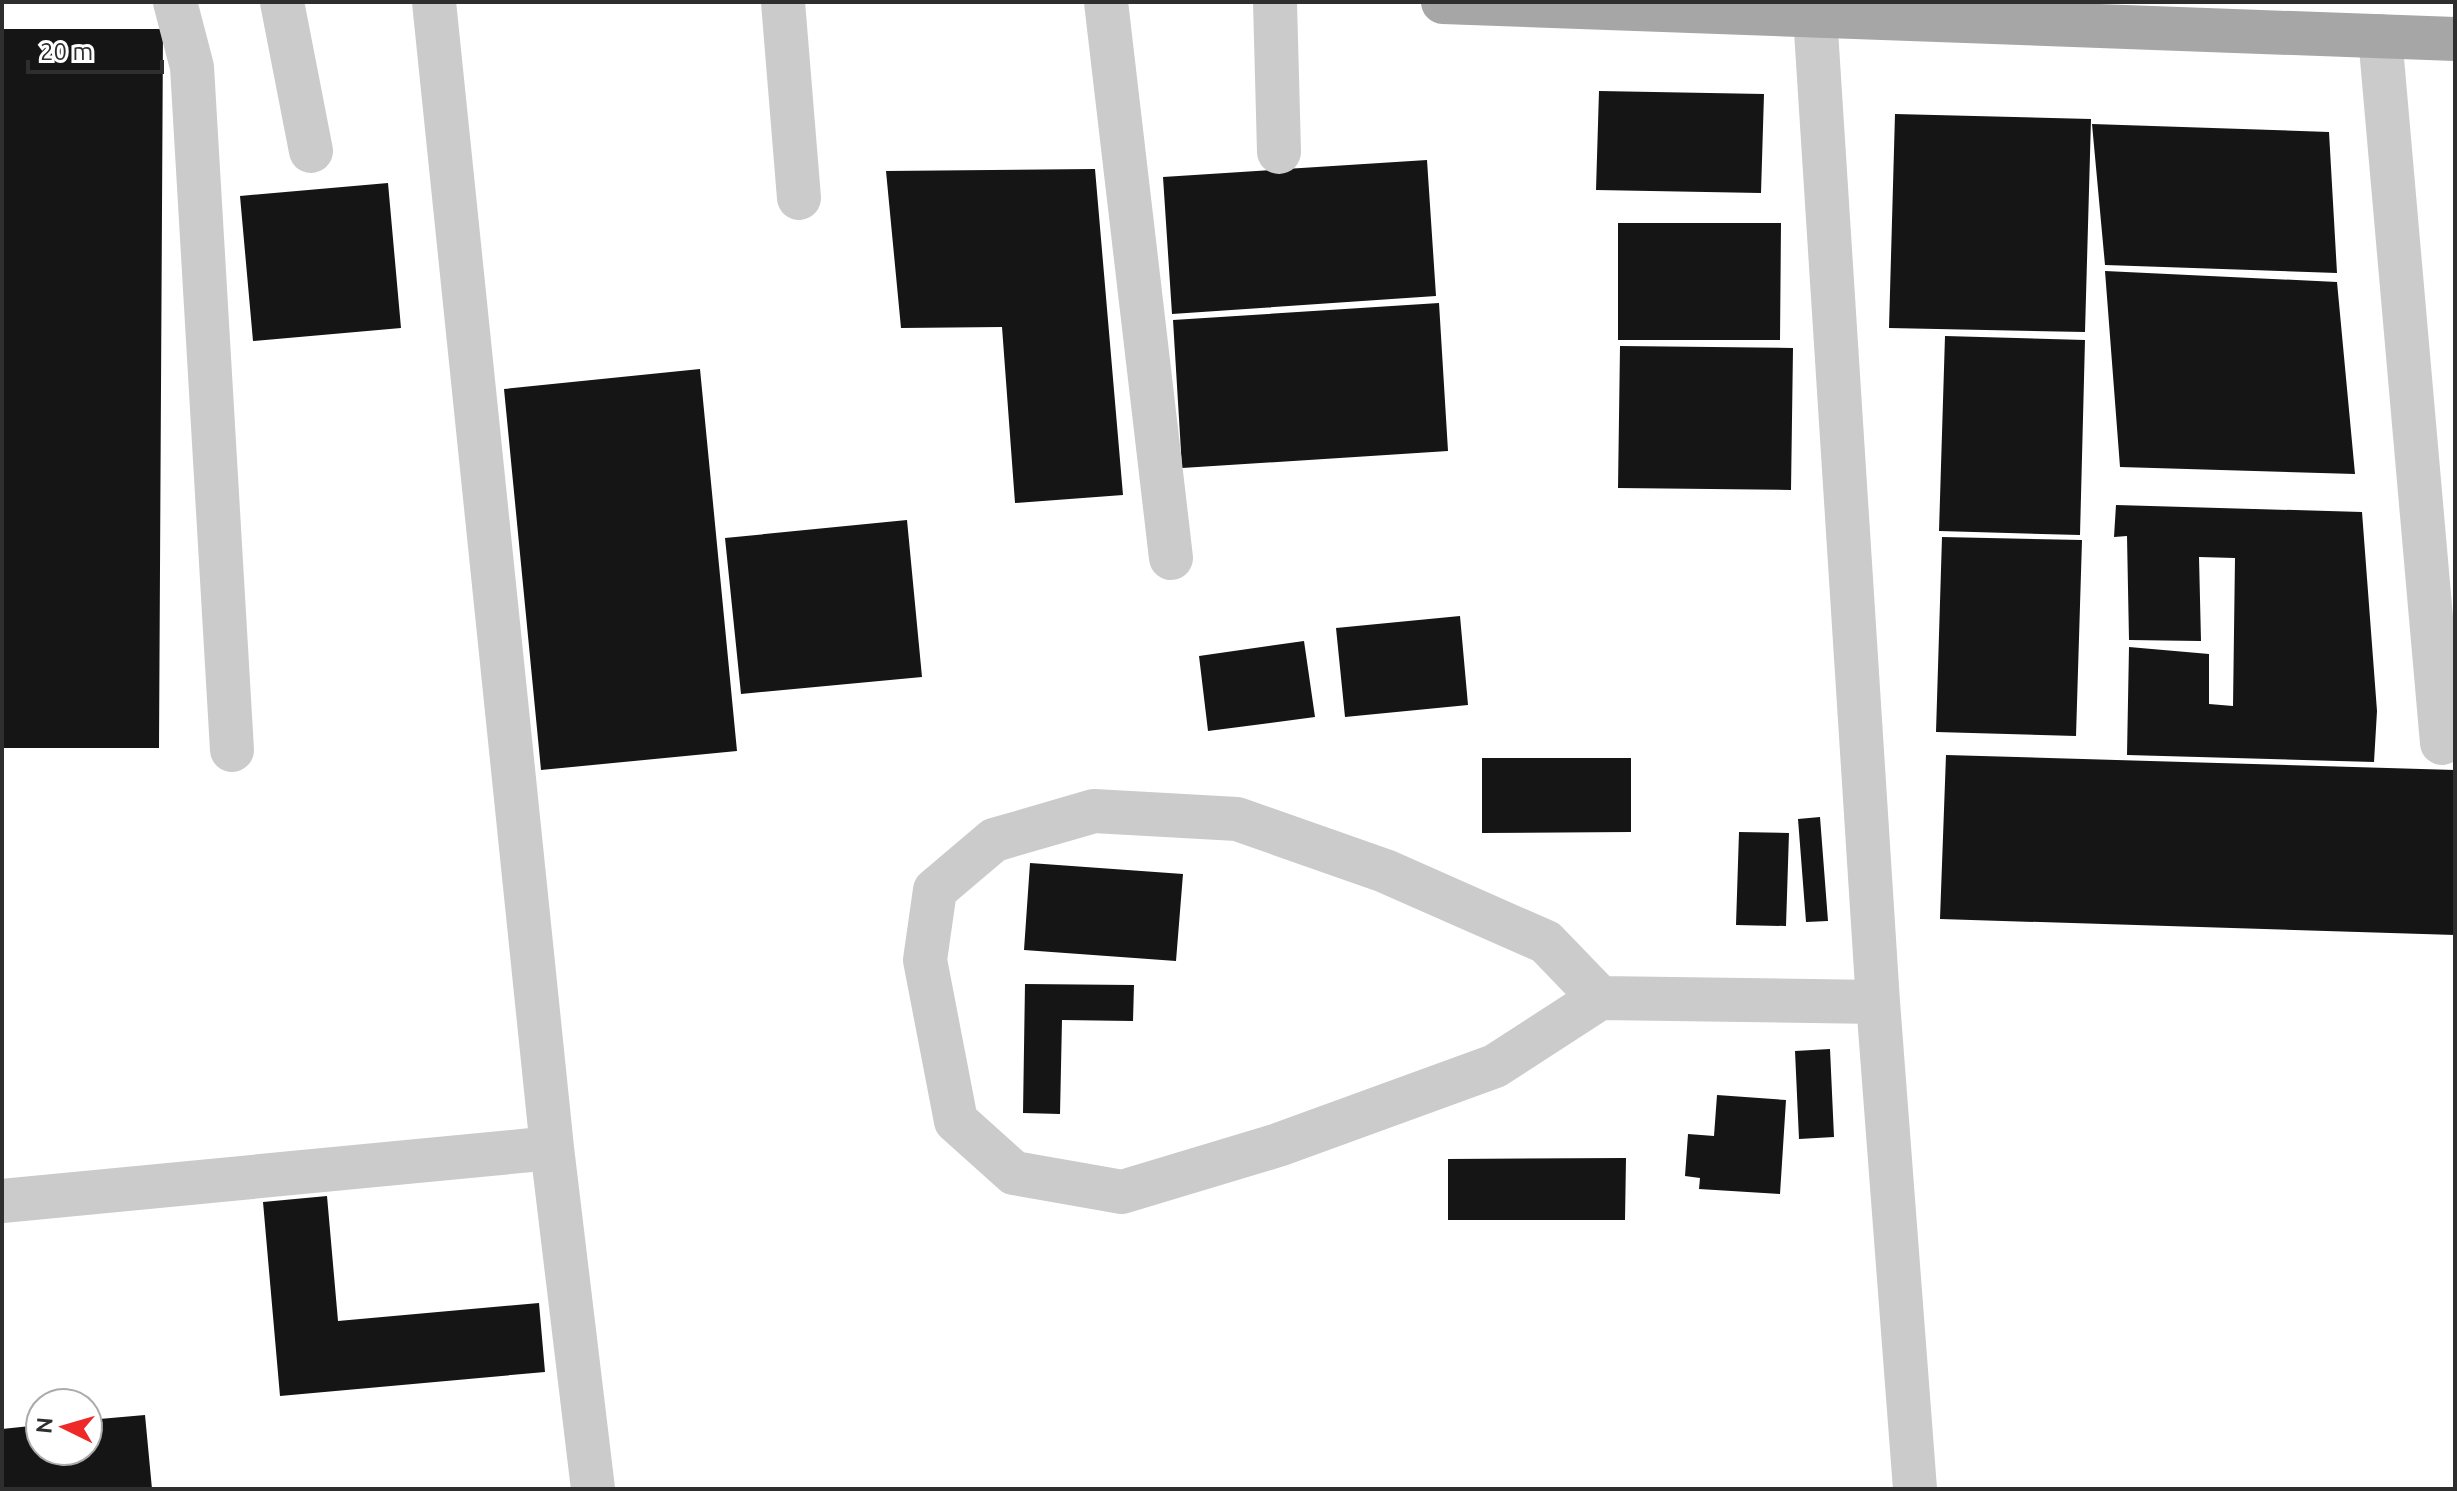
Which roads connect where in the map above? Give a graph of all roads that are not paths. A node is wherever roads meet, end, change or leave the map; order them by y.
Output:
1 (175, 2) edge
2 (282, 2) edge
3 (434, 2) edge
4 (783, 2) edge
5 (1106, 2) edge
6 (1275, 2) edge
7 (1443, 2) edge
8 (1815, 15) junction
9 (2380, 36) junction
10 (2455, 39) edge
11 (311, 151) dead end
12 (1279, 152) dead end
13 (799, 198) dead end
14 (1171, 558) dead end
15 (2442, 743) dead end
16 (232, 750) dead end
17 (1600, 998) junction
18 (1878, 1002) junction
19 (552, 1148) junction
20 (2, 1201) edge
21 (593, 1489) edge
22 (1915, 1489) edge

1 - 16 street
2 - 11 street
3 - 19 street
4 - 13 street
5 - 14 street
6 - 12 street
7 - 8 main road
8 - 9 main road
8 - 18 street
9 - 10 main road
9 - 15 street
17 - 17 street
17 - 18 street
18 - 22 street
19 - 20 street
19 - 21 street

